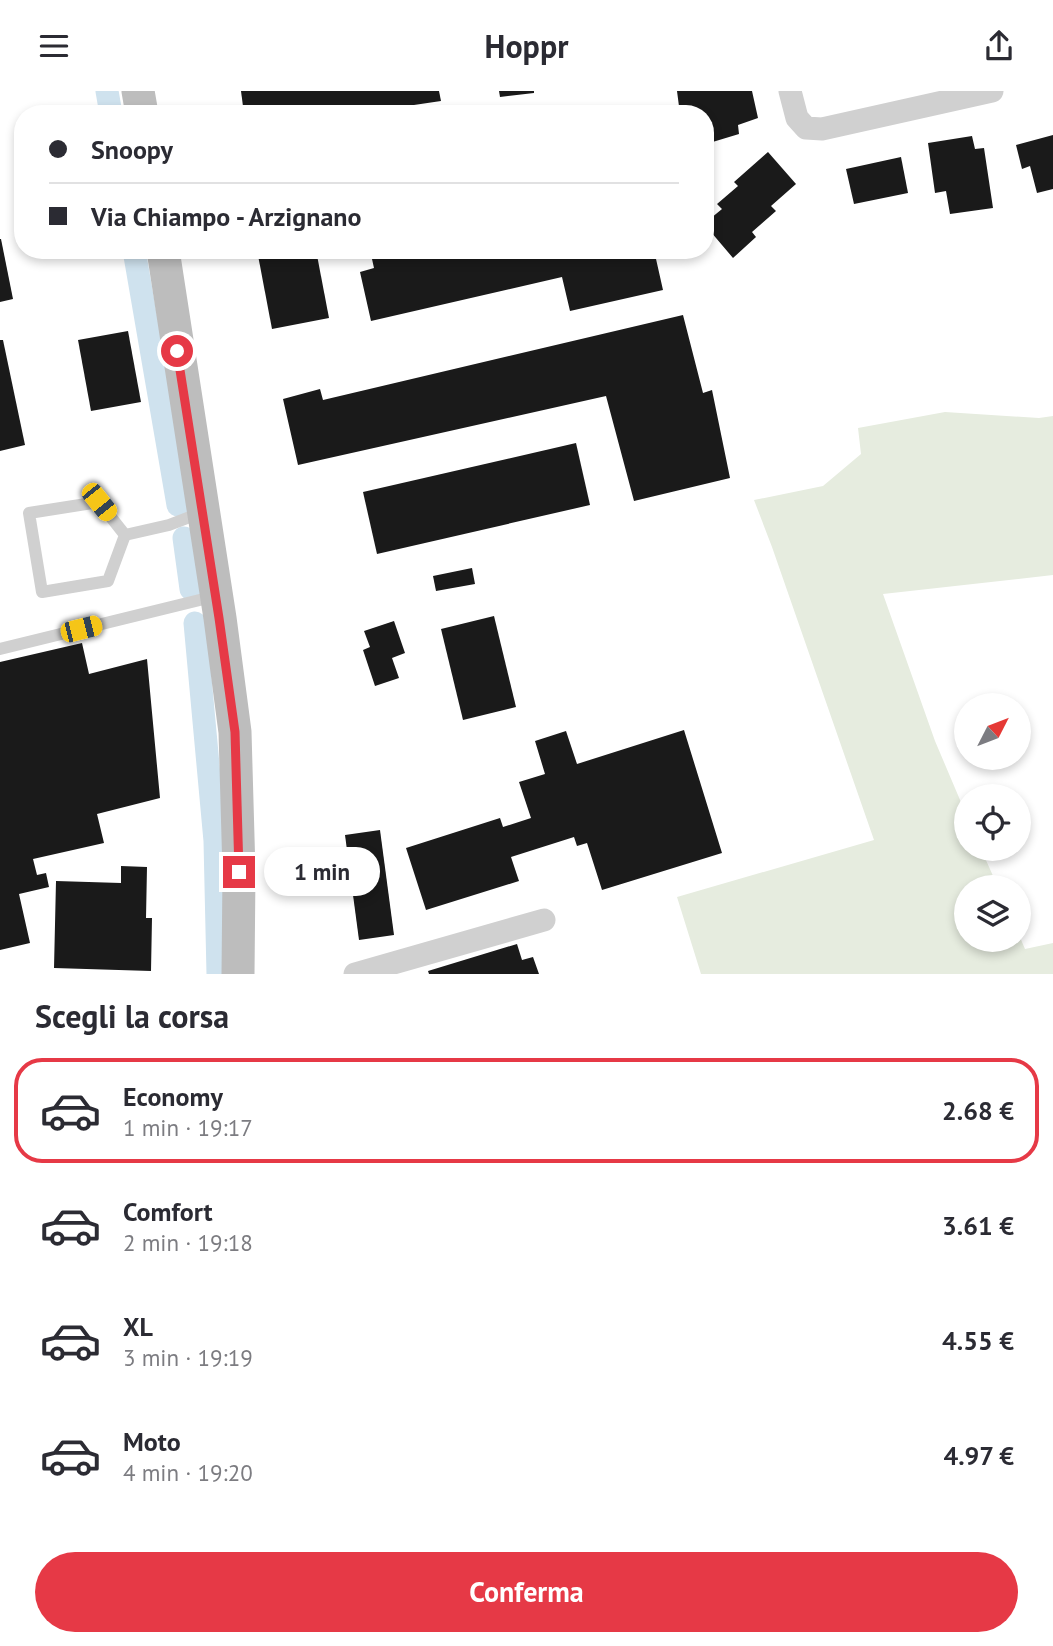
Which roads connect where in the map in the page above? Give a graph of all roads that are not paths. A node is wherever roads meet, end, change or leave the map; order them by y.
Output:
1 (790, 91) edge
2 (992, 91) edge
3 (164, 259) edge
4 (203, 512) junction
5 (125, 535) junction
6 (218, 607) junction
7 (0, 649) edge
8 (544, 920) dead end
9 (238, 974) edge
10 (355, 974) edge

1 - 2 street
3 - 4 main road
4 - 5 lane
4 - 6 main road
5 - 5 lane
6 - 7 lane
6 - 9 main road
8 - 10 street

